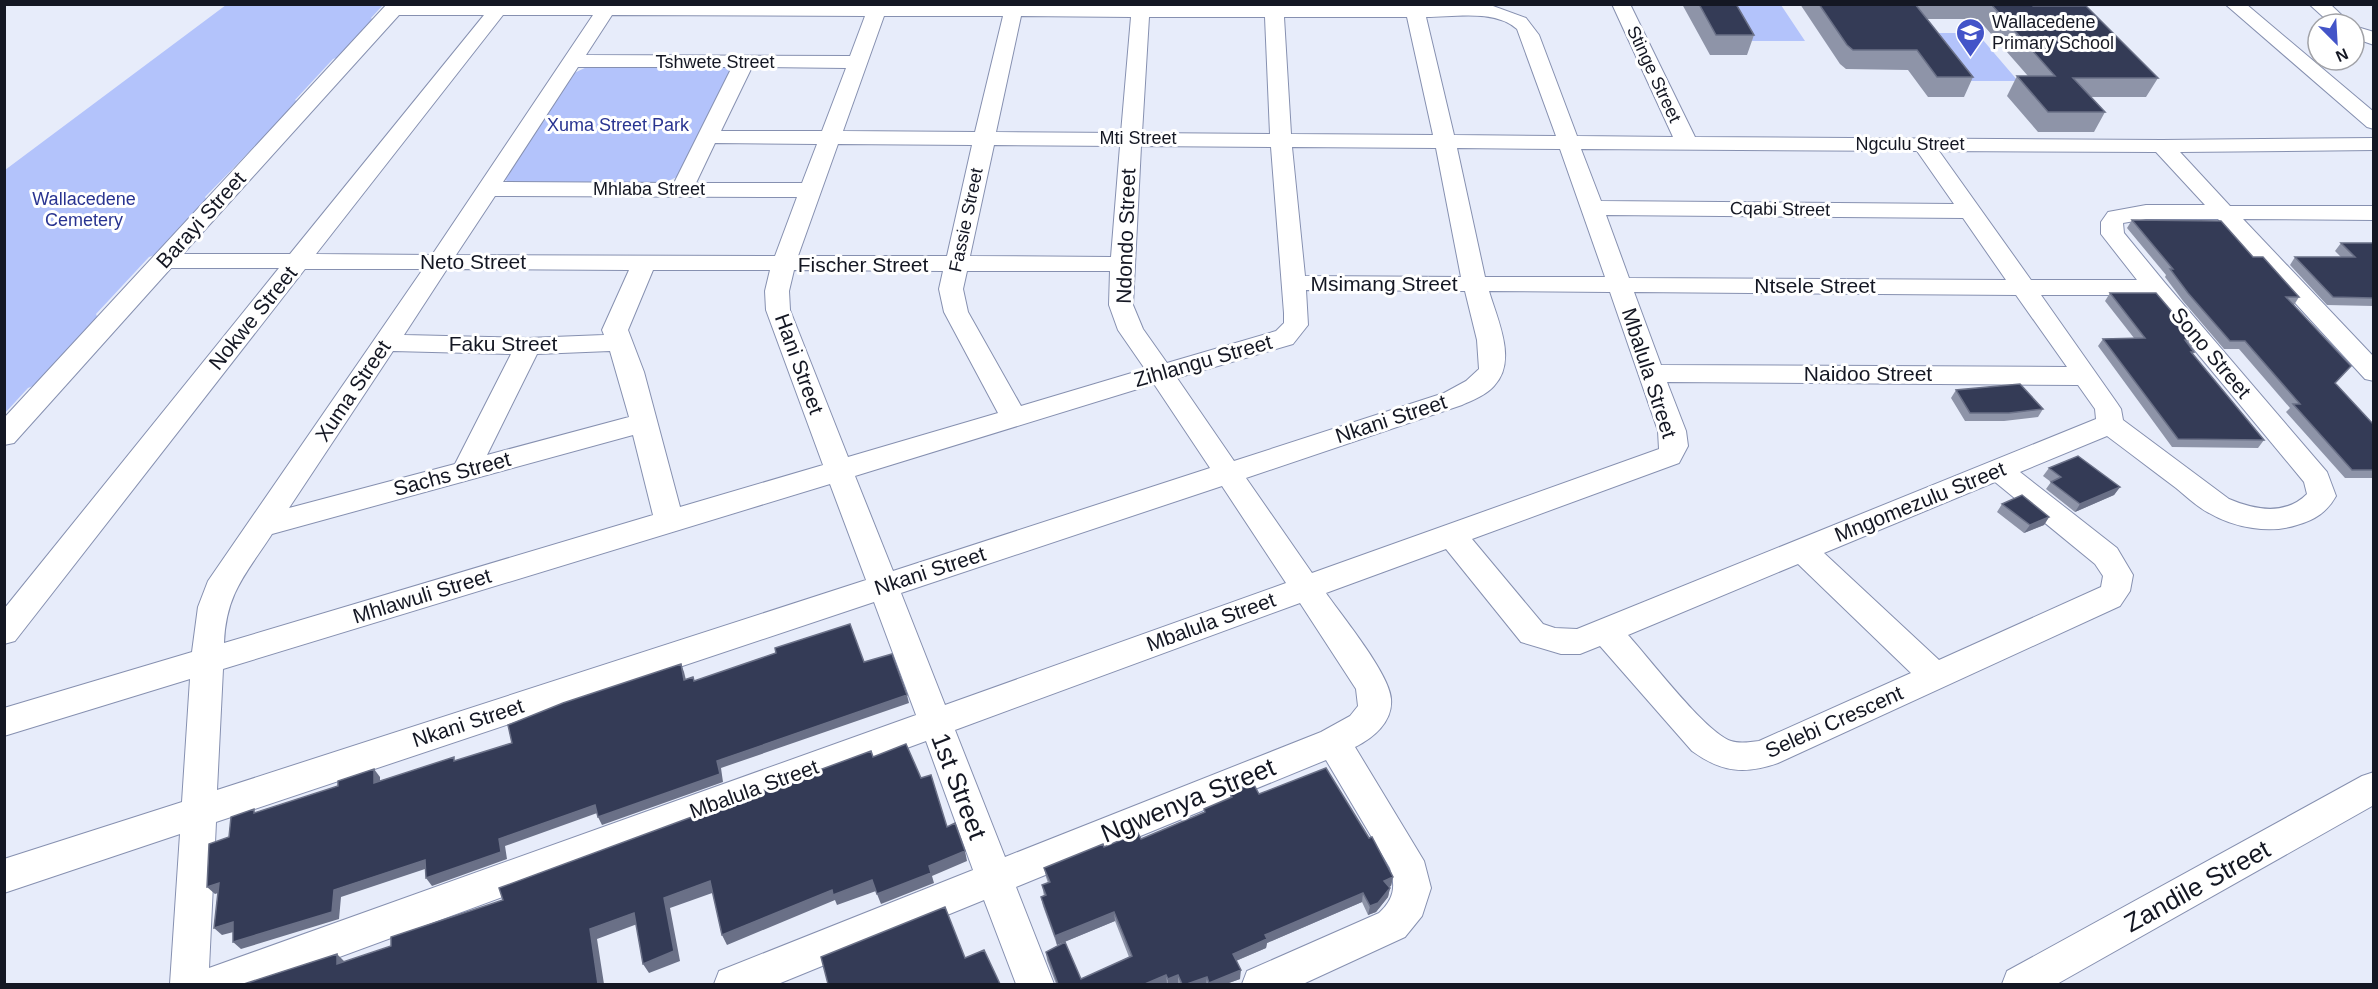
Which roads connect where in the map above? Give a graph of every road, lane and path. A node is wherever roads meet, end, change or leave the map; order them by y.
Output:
1 (1621, 4) edge
2 (2234, 4) edge
3 (396, 7) edge
4 (499, 7) edge
5 (608, 7) edge
6 (878, 7) edge
7 (1141, 8) edge
8 (1414, 8) edge
9 (1013, 11) junction
10 (1274, 12) junction
11 (572, 61) junction
12 (745, 62) junction
13 (858, 62) junction
14 (2373, 123) edge
15 (708, 137) junction
16 (831, 137) junction
17 (984, 137) junction
18 (1130, 138) junction
19 (1281, 140) junction
20 (1446, 141) junction
21 (1568, 142) junction
22 (1687, 143) junction
23 (1923, 144) junction
24 (2373, 144) edge
25 (2162, 146) junction
26 (683, 188) junction
27 (486, 189) junction
28 (811, 190) junction
29 (1592, 208) junction
30 (1969, 211) junction
31 (2223, 213) junction
32 (2362, 213) edge
33 (2373, 234) edge
34 (163, 261) junction
35 (298, 262) junction
36 (438, 262) junction
37 (644, 263) junction
38 (956, 264) junction
39 (1122, 264) junction
40 (783, 265) junction
41 (1294, 283) junction
42 (1475, 284) junction
43 (1620, 285) junction
44 (2023, 287) junction
45 (2156, 288) junction
46 (386, 343) junction
47 (619, 343) junction
48 (528, 346) junction
49 (1650, 373) junction
50 (2373, 373) edge
51 (1160, 374) junction
52 (2086, 376) junction
53 (1014, 418) junction
54 (642, 423) junction
55 (2110, 424) junction
56 (4, 436) edge
57 (1999, 470) junction
58 (465, 471) junction
59 (839, 471) junction
60 (1227, 473) junction
61 (669, 522) junction
62 (261, 526) junction
63 (1451, 535) junction
64 (1802, 550) junction
65 (883, 587) junction
66 (1306, 588) junction
67 (1605, 630) junction
68 (4, 632) edge
69 (208, 661) junction
70 (1935, 676) junction
71 (4, 722) edge
72 (935, 723) junction
73 (1333, 742) junction
74 (2373, 787) edge
75 (199, 812) junction
76 (4, 876) edge
77 (994, 879) junction
78 (189, 984) edge
79 (216, 984) edge
80 (733, 984) edge
81 (1035, 984) edge
82 (1261, 984) edge
83 (2021, 984) edge

1 - 22 street, Stinge Street
2 - 14 street
3 - 4 street, Mbalula Street
3 - 34 street, Barayi Street
4 - 5 street, Mbalula Street
4 - 35 street, Nokwe Street
5 - 6 street, Mbalula Street
5 - 11 street, Xuma Street
6 - 9 street, Mbalula Street
6 - 13 street, Hani Street
7 - 9 street, Mbalula Street
7 - 10 street, Mbalula Street
7 - 18 street, Ndondo Street
8 - 10 street, Mbalula Street
8 - 20 street, Nkani Street
8 - 21 street, Mbalula Street
9 - 17 street, Fassie Street
10 - 19 street, Zihlangu Street
11 - 12 street, Tshwete Street
11 - 27 street, Xuma Street
12 - 13 street, Tshwete Street
12 - 15 street
13 - 16 street, Hani Street
15 - 16 street, Mti Street
15 - 26 street
16 - 17 street, Mti Street
16 - 28 street, Hani Street
17 - 18 street, Mti Street
17 - 38 street, Fassie Street
18 - 19 street, Mti Street
18 - 39 street, Ndondo Street
19 - 20 street, Mti Street
19 - 41 street, Zihlangu Street
20 - 21 street, Ngculu Street
20 - 42 street, Nkani Street
21 - 22 street, Ngculu Street
21 - 29 street, Mbalula Street
22 - 23 street, Ngculu Street
23 - 25 street, Ngculu Street
23 - 30 street
24 - 25 street, Ngculu Street
25 - 31 street
26 - 27 street, Mhlaba Street
26 - 28 street, Mhlaba Street
27 - 36 street, Xuma Street
28 - 40 street, Hani Street
29 - 30 street, Cqabi Street
29 - 43 street, Mbalula Street
30 - 44 street
31 - 32 street, Sono Street
31 - 45 street, Sono Street
31 - 50 street
32 - 33 street
34 - 35 street, Neto Street
34 - 56 street, Barayi Street
35 - 36 street, Neto Street
35 - 68 street, Nokwe Street
36 - 37 street, Neto Street
36 - 46 street, Xuma Street
37 - 40 street, Neto Street
37 - 47 street
38 - 39 street, Fischer Street
38 - 40 street, Fischer Street
38 - 53 street, Fassie Street
39 - 51 street, Ndondo Street
40 - 59 street, Hani Street
41 - 42 street, Msimang Street
41 - 51 street, Zihlangu Street
42 - 43 street, Ntsele Street
42 - 60 street, Nkani Street
43 - 44 street, Ntsele Street
43 - 49 street, Mbalula Street
44 - 45 street, Ntsele Street
44 - 52 street
45 - 55 street, Sono Street
46 - 48 street, Faku Street
46 - 62 street, Xuma Street
47 - 48 street, Faku Street
47 - 54 street
48 - 58 street
49 - 52 street, Naidoo Street
49 - 63 street, Mbalula Street
51 - 53 street, Zihlangu Street
51 - 60 street, Ndondo Street
52 - 55 street
53 - 59 street, Zihlangu Street
54 - 58 street, Sachs Street
54 - 61 street
55 - 57 street, Mngomezulu Street
57 - 64 street, Mngomezulu Street
57 - 70 street, Selebi Crescent
58 - 62 street, Sachs Street
59 - 61 street, Mhlawuli Street
59 - 65 street, Hani Street
60 - 65 street, Nkani Street
60 - 66 street, Ngwenya Street
61 - 69 street, Mhlawuli Street
62 - 69 street, Xuma Street
63 - 66 street, Mbalula Street
63 - 67 street, Mngomezulu Street
64 - 67 street, Mngomezulu Street
64 - 70 street, Selebi Crescent
65 - 72 street, 1st Street
65 - 75 street, Nkani Street
66 - 72 street, Mbalula Street
66 - 73 street, Ngwenya Street
67 - 70 street, Selebi Crescent
69 - 71 street, Mhlawuli Street
69 - 75 street, Xuma Street
72 - 77 street, 1st Street
72 - 79 street, Mbalula Street
73 - 77 street, Ngwenya Street
73 - 82 street
74 - 83 street, Zandile Street
75 - 76 street, Nkani Street
75 - 78 street, Xuma Street
77 - 80 street, Ngwenya Street
77 - 81 street, 1st Street

